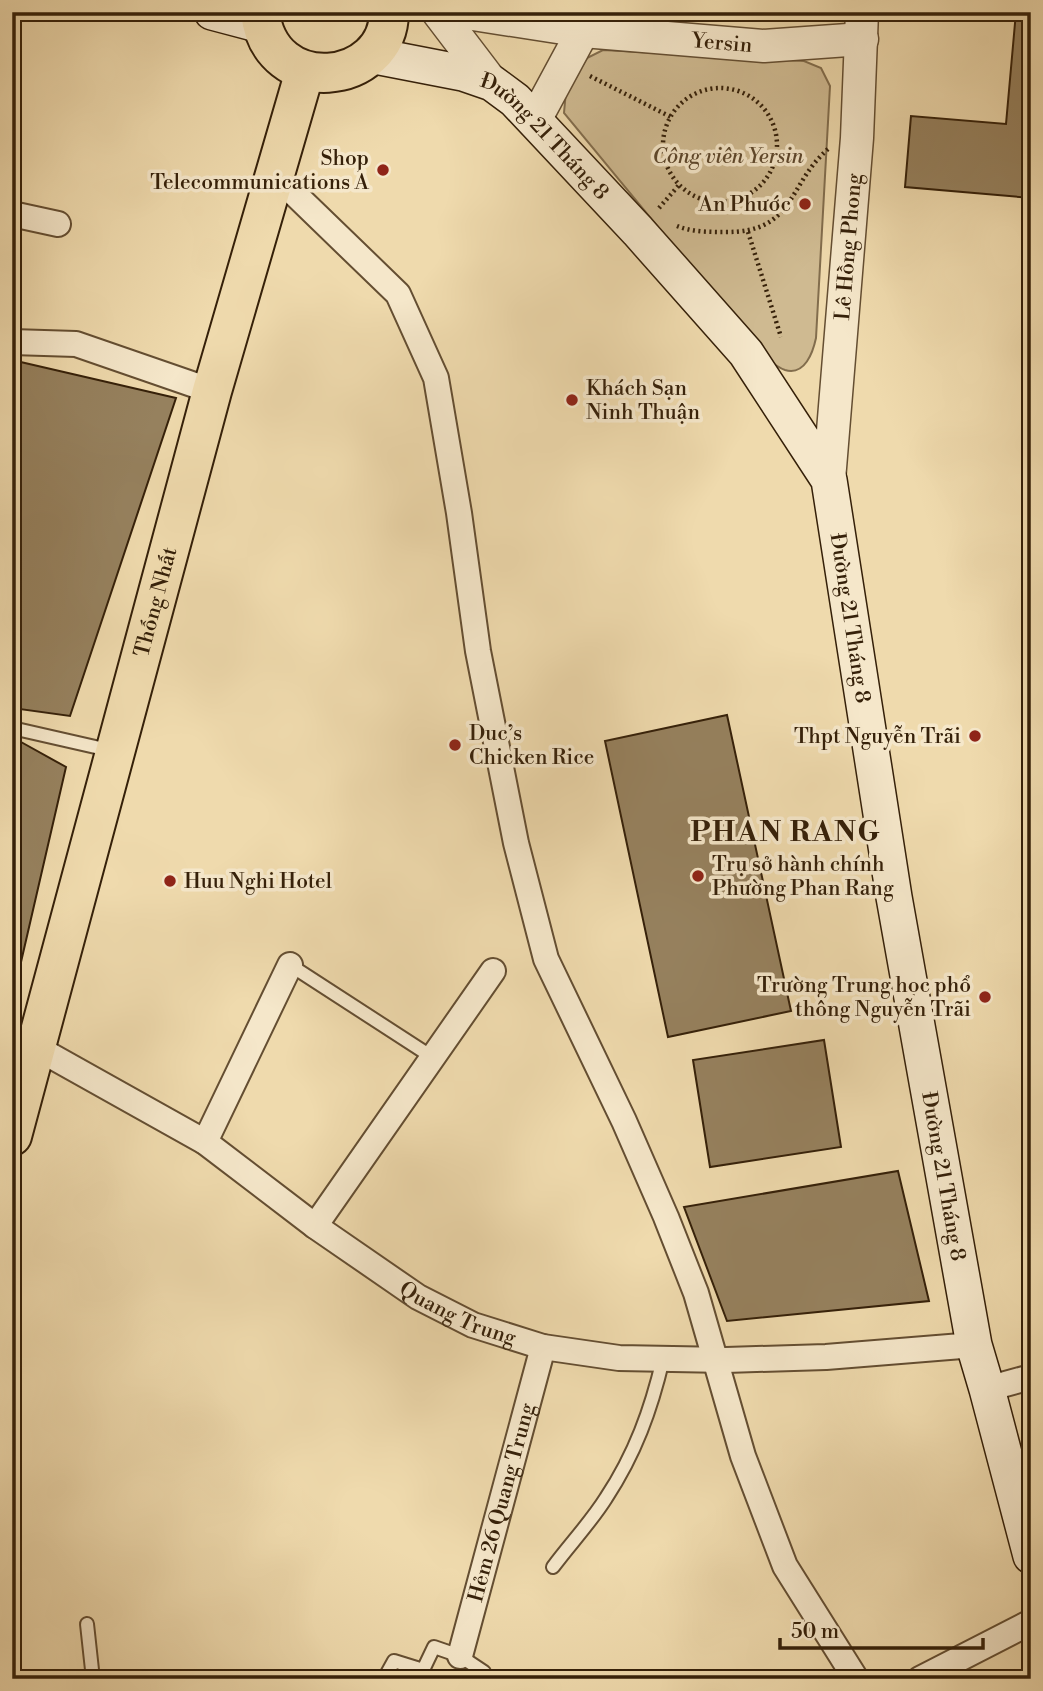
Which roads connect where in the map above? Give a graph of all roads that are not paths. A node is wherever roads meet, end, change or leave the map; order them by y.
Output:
1 (212, 12) edge
2 (389, 12) edge
3 (438, 12) edge
4 (460, 12) edge
5 (261, 19) edge
6 (862, 26) edge
7 (583, 31) junction
8 (370, 55) junction
9 (305, 71) junction
10 (492, 83) junction
11 (535, 120) junction
12 (274, 174) junction
13 (12, 214) edge
14 (58, 224) dead end
15 (12, 342) edge
16 (212, 391) junction
17 (829, 480) junction
18 (12, 728) edge
19 (116, 752) junction
20 (290, 965) joint
21 (493, 971) dead end
22 (25, 1045) edge
23 (432, 1058) junction
24 (12, 1136) edge
25 (205, 1142) junction
26 (315, 1226) junction
27 (974, 1345) junction
28 (543, 1347) junction
29 (663, 1359) junction
30 (720, 1360) junction
31 (1031, 1377) edge
32 (988, 1389) junction
33 (1031, 1556) edge
34 (553, 1567) dead end
35 (1031, 1622) edge
36 (88, 1624) dead end
37 (460, 1656) junction
38 (93, 1679) edge
39 (384, 1679) edge
40 (481, 1679) edge
41 (856, 1679) edge
42 (920, 1679) edge

1 - 5 main road
2 - 8 main road
3 - 10 street
4 - 7 street, Yersin
5 - 9 main road
6 - 7 street, Yersin
6 - 17 street, Lê Hồng Phong
7 - 11 street
8 - 9 main road
8 - 10 main road, Đường 21 Tháng 8
9 - 12 main road, Thống Nhất
10 - 11 main road, Đường 21 Tháng 8
11 - 17 main road, Đường 21 Tháng 8
12 - 16 main road, Thống Nhất
12 - 30 street
13 - 14 street
15 - 16 street
16 - 19 main road, Thống Nhất
17 - 27 main road, Đường 21 Tháng 8
18 - 19 lane
19 - 22 main road, Thống Nhất
20 - 23 lane
20 - 25 street
21 - 23 street
22 - 24 main road, Thống Nhất
22 - 25 street, Quang Trung
23 - 26 street
25 - 26 street, Quang Trung
26 - 28 street, Quang Trung
27 - 30 street, Quang Trung
27 - 32 main road, Đường 21 Tháng 8
28 - 29 street, Quang Trung
28 - 37 street, Hẻm 26 Quang Trung
29 - 30 street, Quang Trung
29 - 34 lane
30 - 41 street
31 - 32 street
32 - 33 main road, Đường 21 Tháng 8
35 - 42 street
36 - 38 lane
37 - 39 lane
37 - 40 lane

